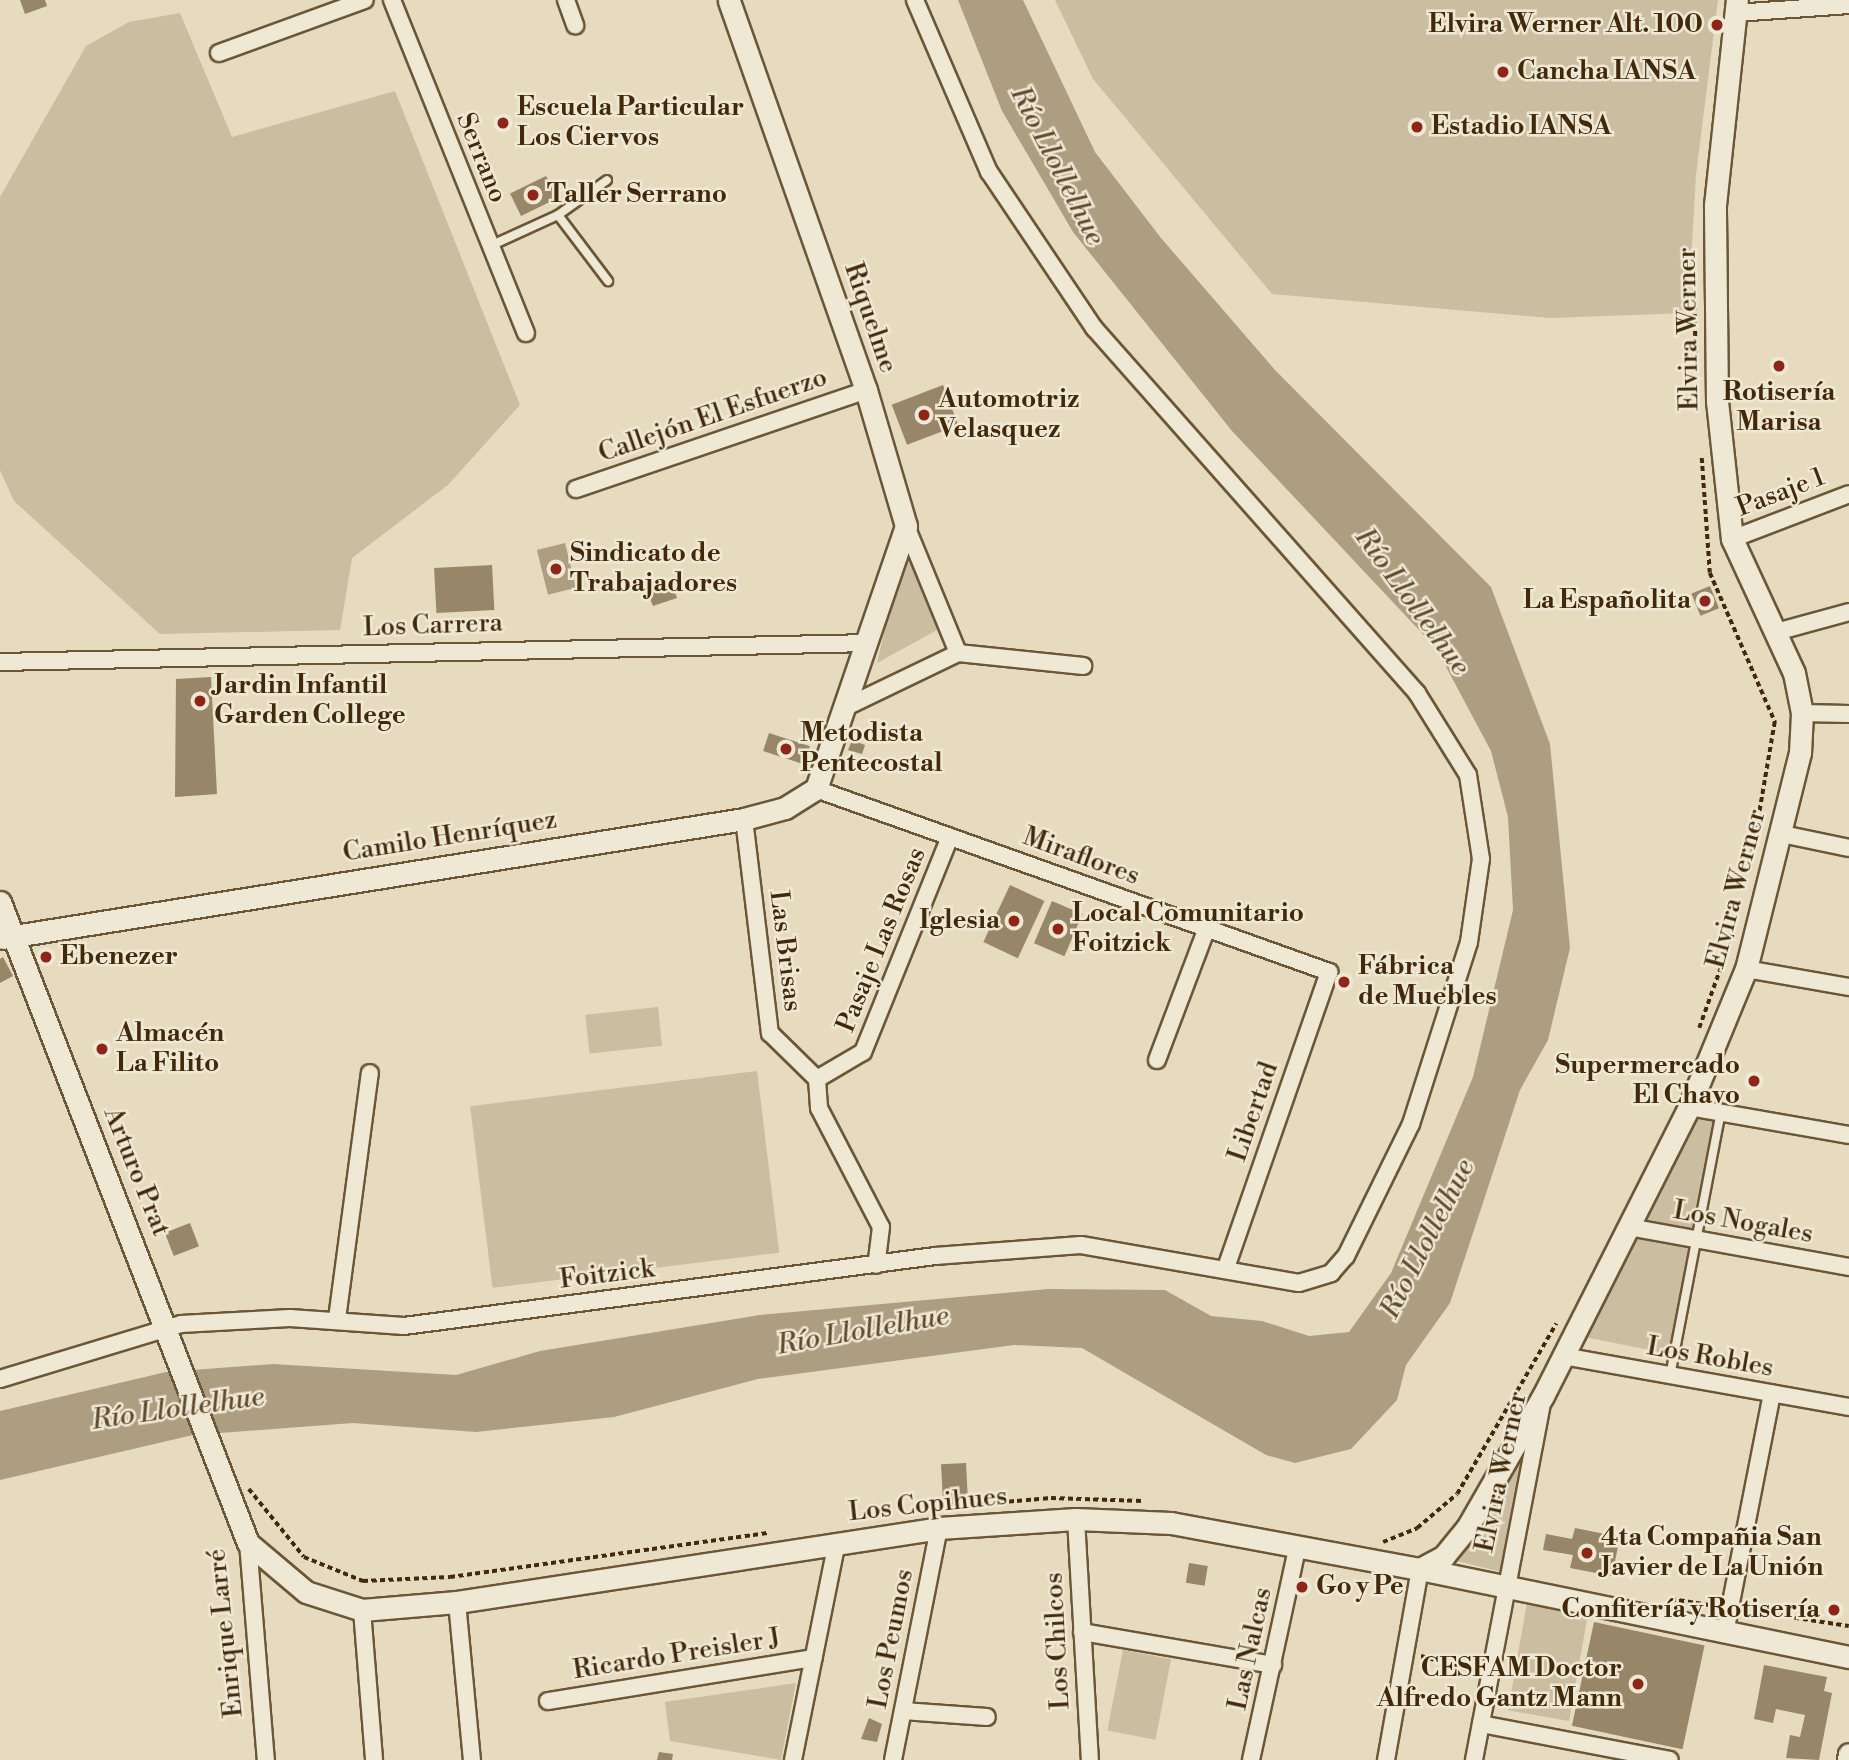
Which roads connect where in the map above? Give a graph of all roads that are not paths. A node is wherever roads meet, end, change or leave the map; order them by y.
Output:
1 (365, 0) edge
2 (392, 0) edge
3 (566, 0) edge
4 (729, 0) edge
5 (915, 0) edge
6 (1849, 5) edge
7 (1736, 7) edge
8 (575, 25) dead end
9 (219, 53) dead end
10 (607, 180) dead end
11 (558, 215) junction
12 (490, 246) junction
13 (608, 281) dead end
14 (526, 333) dead end
15 (866, 390) junction
16 (576, 489) dead end
17 (1849, 494) edge
18 (906, 526) junction
19 (1732, 539) junction
20 (1849, 612) edge
21 (1776, 632) junction
22 (868, 643) junction
23 (958, 653) junction
24 (0, 662) edge
25 (1083, 666) dead end
26 (848, 706) junction
27 (1802, 713) junction
28 (1849, 714) edge
29 (816, 789) junction
30 (744, 819) junction
31 (1782, 834) junction
32 (950, 837) junction
33 (1849, 848) edge
34 (0, 902) edge
35 (1207, 928) junction
36 (6, 936) edge
37 (1746, 969) junction
38 (1329, 972) joint
39 (1849, 987) edge
40 (1157, 1060) dead end
41 (370, 1073) dead end
42 (817, 1079) junction
43 (1689, 1107) junction
44 (1721, 1112) junction
45 (1849, 1135) edge
46 (1629, 1227) junction
47 (1696, 1239) junction
48 (876, 1265) junction
49 (1849, 1267) edge
50 (1226, 1268) junction
51 (337, 1319) junction
52 (169, 1332) junction
53 (1563, 1356) junction
54 (1670, 1376) junction
55 (0, 1379) edge
56 (1772, 1394) junction
57 (1543, 1396) junction
58 (1849, 1407) edge
59 (216, 1464) joint
60 (1076, 1520) junction
61 (939, 1528) junction
62 (837, 1542) junction
63 (248, 1543) junction
64 (1297, 1549) junction
65 (1420, 1569) junction
66 (1507, 1587) junction
67 (457, 1602) junction
68 (362, 1610) junction
69 (1082, 1632) junction
70 (1725, 1633) junction
71 (1849, 1657) edge
72 (814, 1658) junction
73 (1273, 1665) junction
74 (548, 1701) dead end
75 (903, 1711) junction
76 (987, 1717) dead end
77 (1481, 1724) junction
78 (1849, 1754) edge
79 (266, 1760) edge
80 (374, 1760) edge
81 (472, 1760) edge
82 (793, 1760) edge
83 (893, 1760) edge
84 (1090, 1760) edge
85 (1251, 1760) edge
86 (1386, 1760) edge
87 (1474, 1760) edge
88 (1670, 1760) edge
89 (1848, 1760) edge

1 - 9 street
2 - 12 street, Serrano
3 - 8 street
4 - 15 main road, Riquelme
5 - 50 street, Foitzick
6 - 7 street
7 - 19 main road, Elvira Werner
10 - 11 lane
11 - 12 lane
11 - 13 lane
12 - 14 street, Serrano
15 - 16 street, Callejón El Esfuerzo
15 - 18 main road, Riquelme
17 - 19 street, Pasaje 1
18 - 22 main road
18 - 23 street, Riquelme
19 - 21 main road, Elvira Werner
20 - 21 street
21 - 27 main road, Elvira Werner
22 - 24 street, Los Carrera
22 - 26 main road
23 - 25 street
23 - 26 street
26 - 29 main road
27 - 28 street
27 - 31 main road, Elvira Werner
29 - 30 main road, Camilo Henríquez
29 - 32 street, Miraflores
30 - 36 main road, Camilo Henríquez
30 - 42 street, Las Brisas
31 - 33 street
31 - 37 main road, Elvira Werner
32 - 35 street, Miraflores
32 - 42 street, Pasaje Las Rosas
34 - 36 main road, Arturo Prat
35 - 38 street, Miraflores
35 - 40 street
36 - 52 main road, Arturo Prat
37 - 39 street
37 - 43 main road, Elvira Werner
38 - 50 street, Libertad
41 - 51 street
42 - 48 street
43 - 44 street
43 - 46 main road, Elvira Werner
44 - 45 street
44 - 47 lane
46 - 47 street, Los Nogales
46 - 53 main road, Elvira Werner
47 - 49 street, Los Nogales
47 - 54 lane
48 - 50 street, Foitzick
48 - 51 street, Foitzick
51 - 52 street, Foitzick
52 - 55 street, Foitzick
52 - 59 main road, Arturo Prat
53 - 54 street, Los Robles
53 - 57 main road, Elvira Werner
54 - 56 street, Los Robles
56 - 58 street, Los Robles
56 - 70 street
57 - 65 main road
57 - 66 street, Elvira Werner
59 - 63 main road, Enrique Larré
60 - 61 main road, Los Copihues
60 - 64 main road, Los Copihues
60 - 69 street, Los Chilcos
61 - 62 main road, Los Copihues
61 - 75 street, Los Peumos
62 - 67 main road, Los Copihues
62 - 72 street
63 - 68 main road, Los Copihues
63 - 79 street, Enrique Larré
64 - 65 main road, Los Copihues
64 - 73 street, Las Nalcas
65 - 66 main road, Los Copihues
65 - 86 street
66 - 70 main road, Los Copihues
66 - 77 street, Elvira Werner
67 - 68 main road, Los Copihues
67 - 81 street
68 - 80 street
69 - 73 street
69 - 84 street, Los Chilcos
70 - 71 main road, Los Copihues
72 - 74 street, Ricardo Preisler J
72 - 82 street
73 - 85 street, Las Nalcas
75 - 76 street
75 - 83 street, Los Peumos
77 - 87 street, Elvira Werner
77 - 88 street
78 - 89 main road

